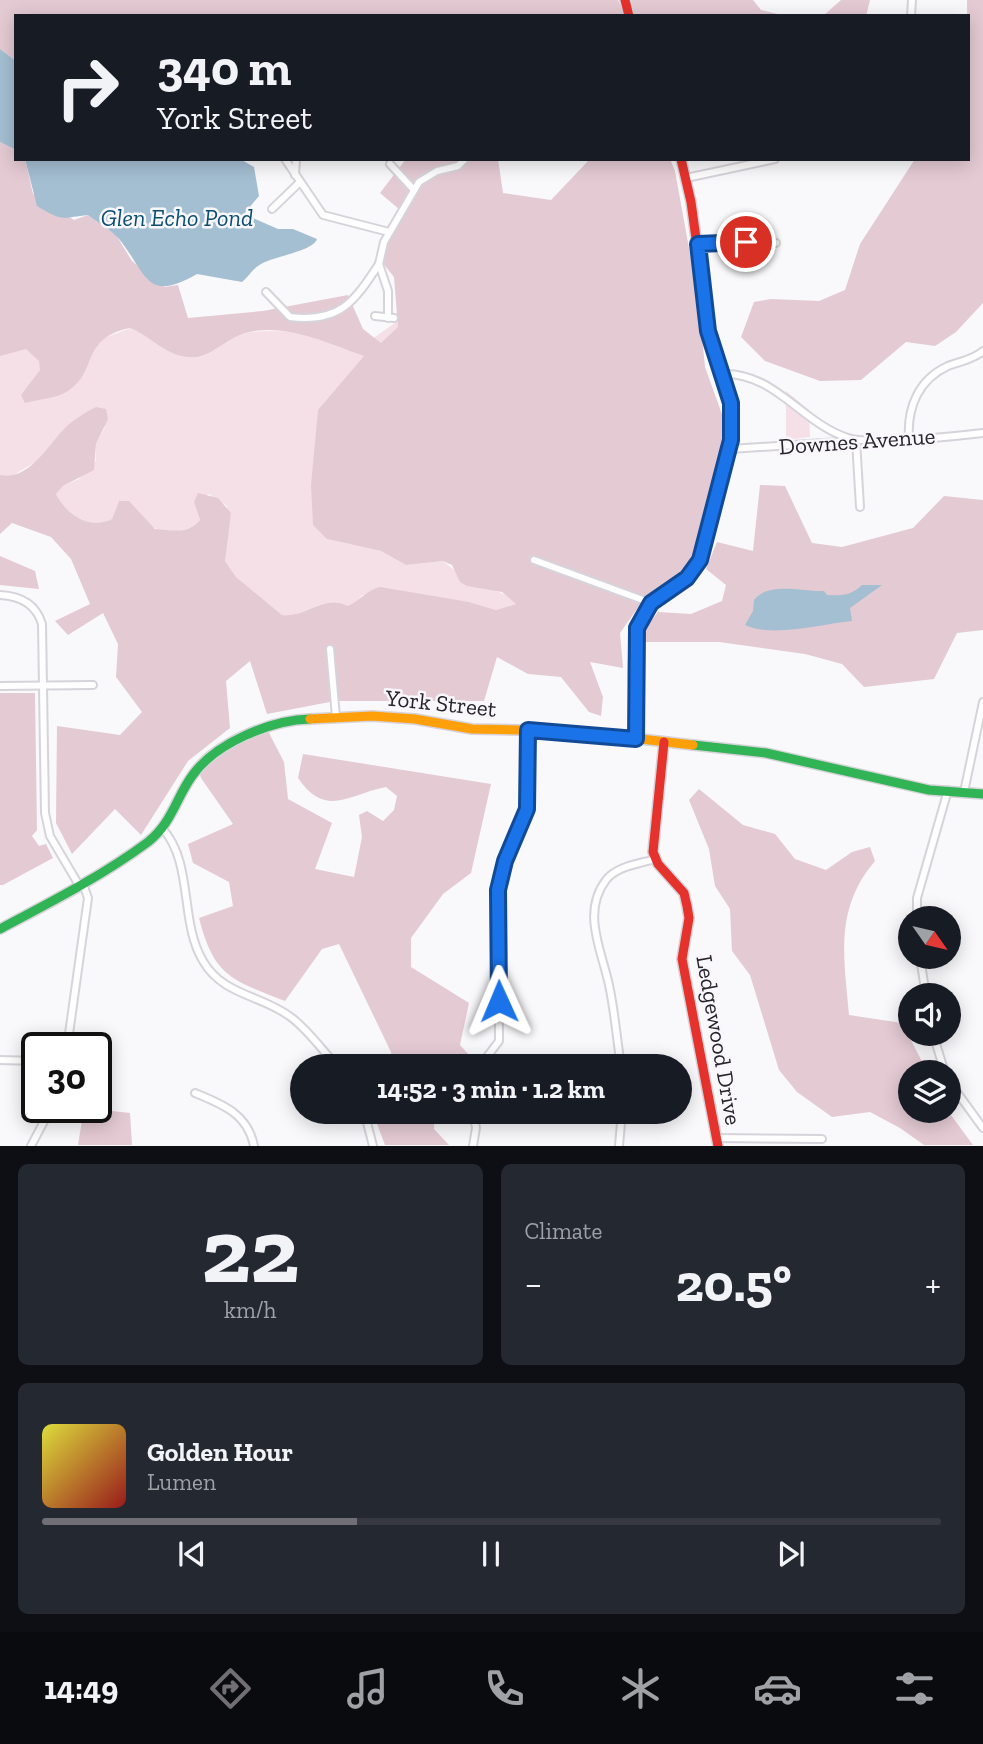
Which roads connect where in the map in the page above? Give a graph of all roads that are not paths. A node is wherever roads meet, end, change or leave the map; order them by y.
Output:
1 (286, 161) edge
2 (296, 161) edge
3 (463, 161) edge
4 (682, 161) edge
5 (766, 161) edge
6 (390, 164) dead end
7 (298, 178) junction
8 (686, 178) junction
9 (414, 190) junction
10 (272, 209) dead end
11 (389, 232) junction
12 (776, 243) dead end
13 (698, 244) junction
14 (379, 264) junction
15 (266, 292) dead end
16 (374, 316) dead end
17 (983, 351) edge
18 (721, 374) junction
19 (983, 433) edge
20 (846, 438) junction
21 (909, 438) junction
22 (856, 440) junction
23 (730, 449) junction
24 (860, 507) dead end
25 (534, 560) dead end
26 (0, 595) edge
27 (651, 603) junction
28 (330, 649) dead end
29 (42, 685) junction
30 (93, 685) dead end
31 (0, 686) edge
32 (983, 702) edge
33 (335, 717) junction
34 (528, 730) junction
35 (636, 739) junction
36 (664, 742) junction
37 (948, 790) junction
38 (964, 792) junction
39 (983, 794) edge
40 (162, 828) junction
41 (655, 859) junction
42 (81, 885) junction
43 (918, 906) edge
44 (0, 929) edge
45 (69, 1032) edge
46 (326, 1054) edge
47 (489, 1054) edge
48 (619, 1054) edge
49 (0, 1060) edge
50 (21, 1061) edge
51 (195, 1093) dead end
52 (961, 1098) edge
53 (43, 1123) edge
54 (367, 1124) edge
55 (475, 1124) edge
56 (621, 1124) edge
57 (983, 1128) edge
58 (822, 1139) dead end
59 (717, 1142) edge
60 (31, 1146) edge
61 (254, 1146) edge
62 (373, 1146) edge
63 (473, 1146) edge
64 (620, 1146) edge

1 - 7 street
2 - 7 street
3 - 9 street
4 - 8 street
5 - 8 street
6 - 9 street
7 - 10 street
7 - 11 street
8 - 13 street
9 - 11 street
11 - 14 street
12 - 13 street
13 - 18 street
14 - 15 street
14 - 16 street
17 - 21 street
18 - 20 street
18 - 23 street
19 - 21 street, Downes Avenue
20 - 22 street, Downes Avenue
20 - 23 street, Downes Avenue
21 - 22 street, Downes Avenue
22 - 24 street
23 - 27 street
25 - 27 street
26 - 29 street
27 - 35 street
28 - 33 street
29 - 30 street
29 - 31 street
29 - 42 street
32 - 38 street
33 - 34 street, York Street
33 - 40 street, York Street
34 - 35 street, York Street
34 - 47 street
35 - 36 street, York Street
36 - 37 street, York Street
36 - 41 street
37 - 38 street, York Street
37 - 43 street
38 - 39 street, York Street
40 - 42 street, York Street
40 - 46 street
41 - 48 street
41 - 59 street, Ledgewood Drive
42 - 44 street, York Street
42 - 45 street
49 - 50 street
51 - 61 street
52 - 57 street
53 - 60 street
54 - 62 street
55 - 63 street
56 - 64 street
58 - 59 street

